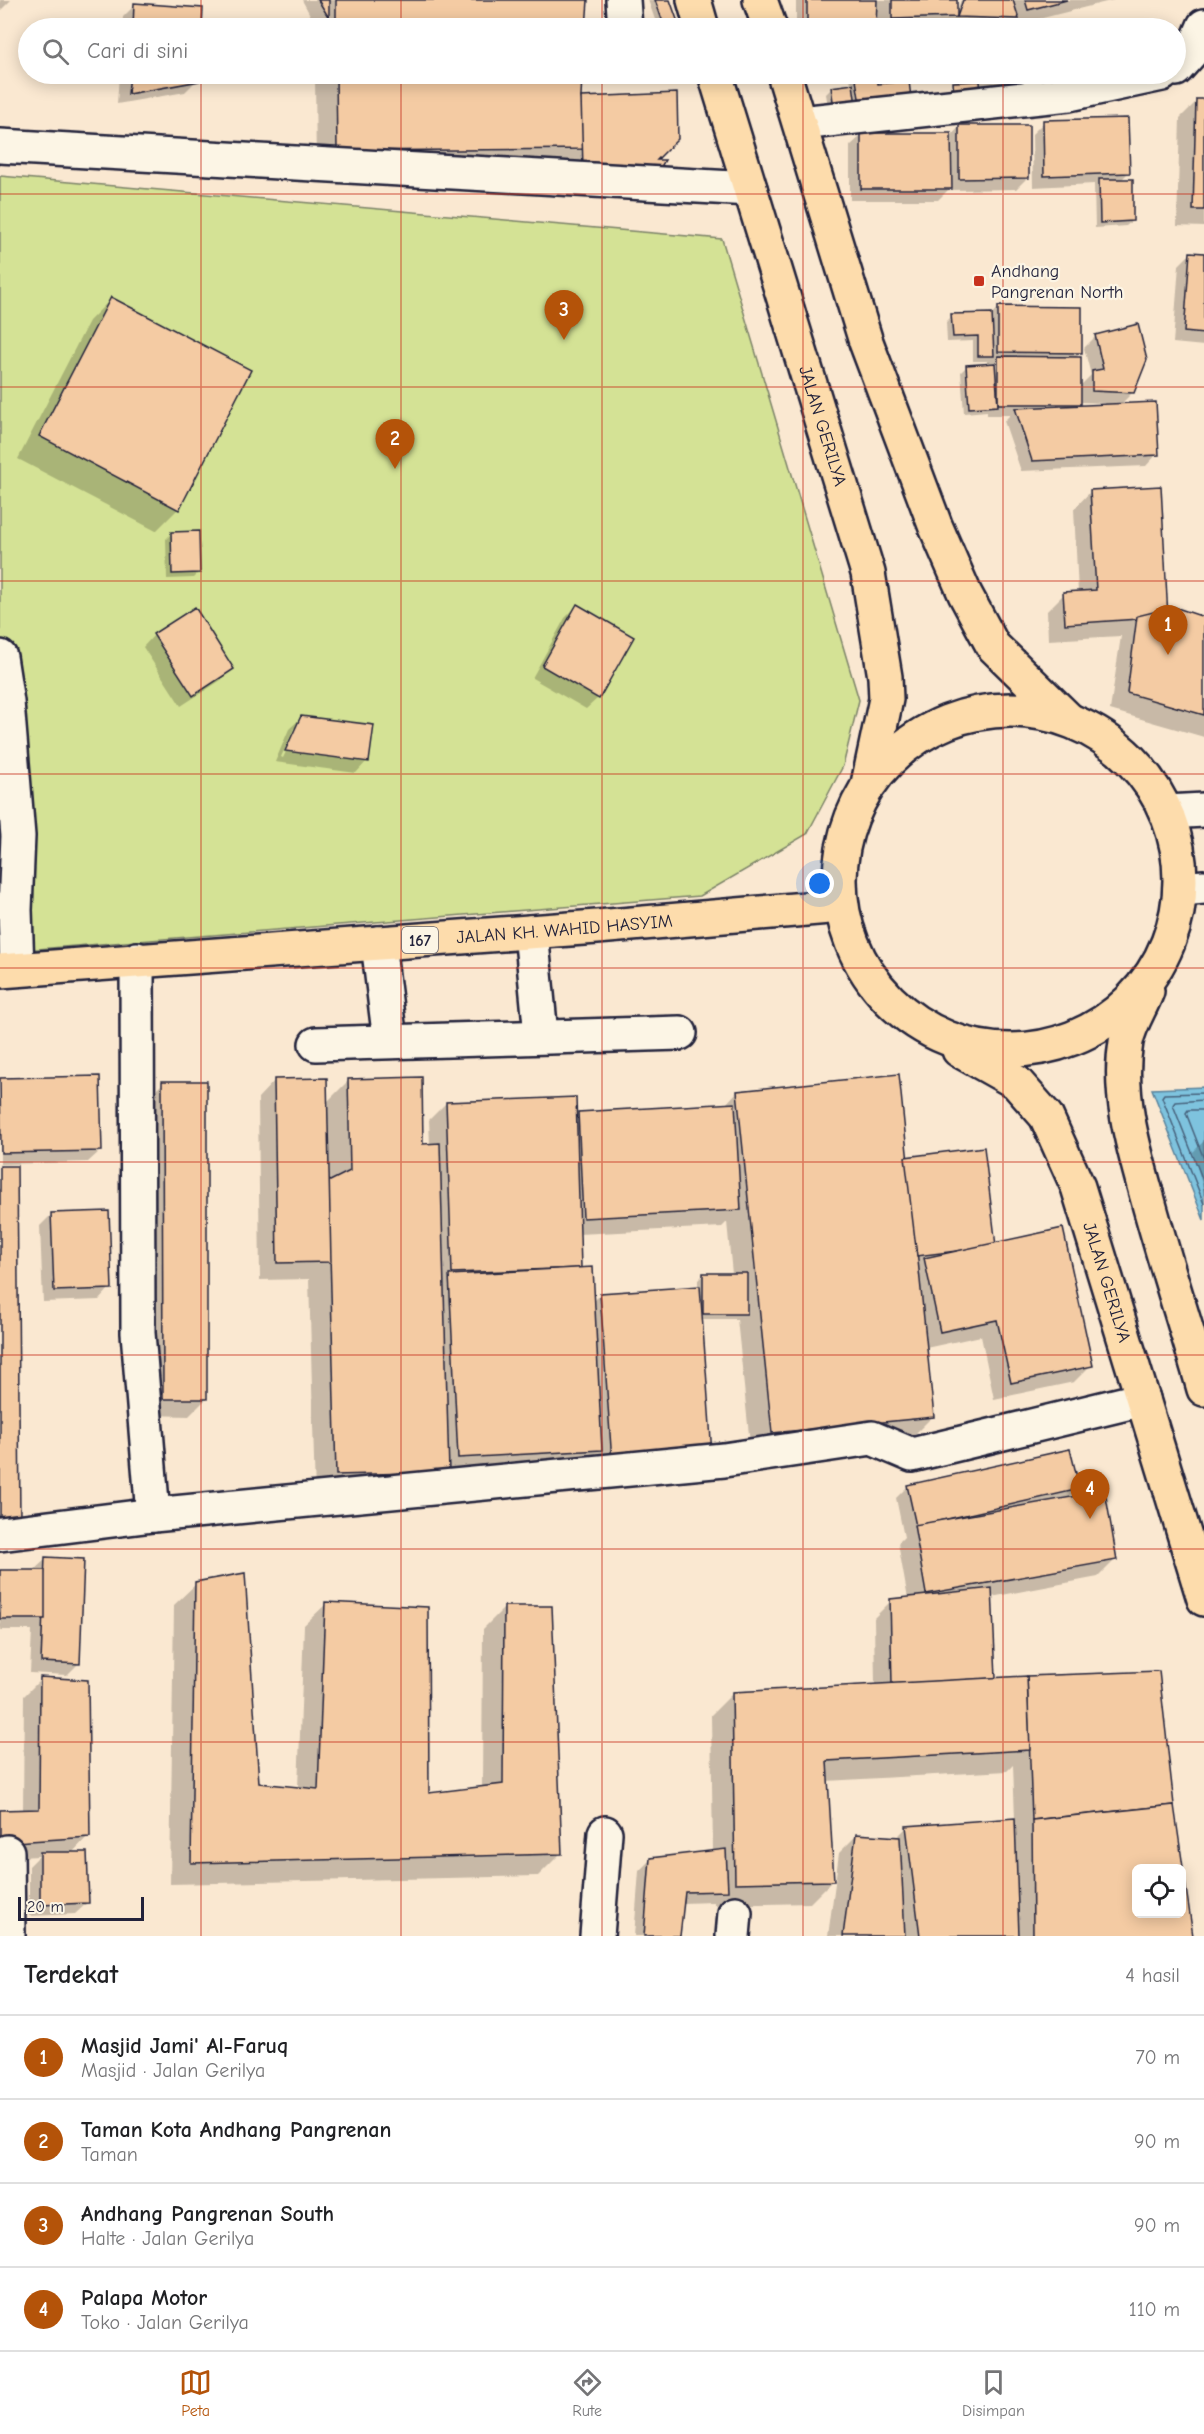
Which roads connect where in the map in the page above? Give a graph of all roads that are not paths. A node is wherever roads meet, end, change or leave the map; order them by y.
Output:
1 (623, 0) edge
2 (694, 0) edge
3 (760, 0) edge
4 (1203, 0) edge
5 (1204, 5) edge
6 (624, 18) edge
7 (699, 18) edge
8 (766, 18) edge
9 (1204, 26) edge
10 (1186, 58) edge
11 (718, 84) edge
12 (787, 84) edge
13 (1116, 84) edge
14 (800, 123) junction
15 (0, 146) edge
16 (750, 189) junction
17 (0, 657) edge
18 (1068, 718) junction
19 (868, 784) junction
20 (1204, 810) edge
21 (1167, 812) junction
22 (1192, 888) edge
23 (841, 906) junction
24 (531, 932) junction
25 (378, 943) junction
26 (137, 959) junction
27 (1157, 968) junction
28 (9, 970) edge
29 (921, 1027) junction
30 (680, 1033) dead end
31 (541, 1035) junction
32 (390, 1041) junction
33 (316, 1044) dead end
34 (1204, 1389) edge
35 (1143, 1400) junction
36 (153, 1515) junction
37 (0, 1534) edge
38 (1204, 1599) edge
39 (605, 1833) dead end
40 (7, 1852) dead end
41 (8, 1936) edge
42 (597, 1936) edge

1 - 6 street
2 - 7 main road
3 - 8 main road
4 - 5 street
9 - 10 street
11 - 16 main road, JALAN GERILYA
12 - 14 main road
13 - 14 street
14 - 18 main road
15 - 16 street
16 - 19 main road, JALAN GERILYA
17 - 28 street
18 - 19 main road
18 - 21 main road
19 - 23 main road
20 - 21 street
21 - 22 main road
22 - 27 main road
23 - 24 main road, JALAN KH. WAHID HASYIM / 167
23 - 29 main road
24 - 25 main road, JALAN KH. WAHID HASYIM / 167
24 - 31 street
25 - 26 main road, JALAN KH. WAHID HASYIM / 167
25 - 32 street
26 - 28 main road, JALAN KH. WAHID HASYIM / 167
26 - 36 street
27 - 29 main road
27 - 34 main road
29 - 35 main road, JALAN GERILYA
30 - 31 street
31 - 32 street
32 - 33 street
35 - 36 street
35 - 38 main road, JALAN GERILYA
36 - 37 street
39 - 42 street
40 - 41 street

